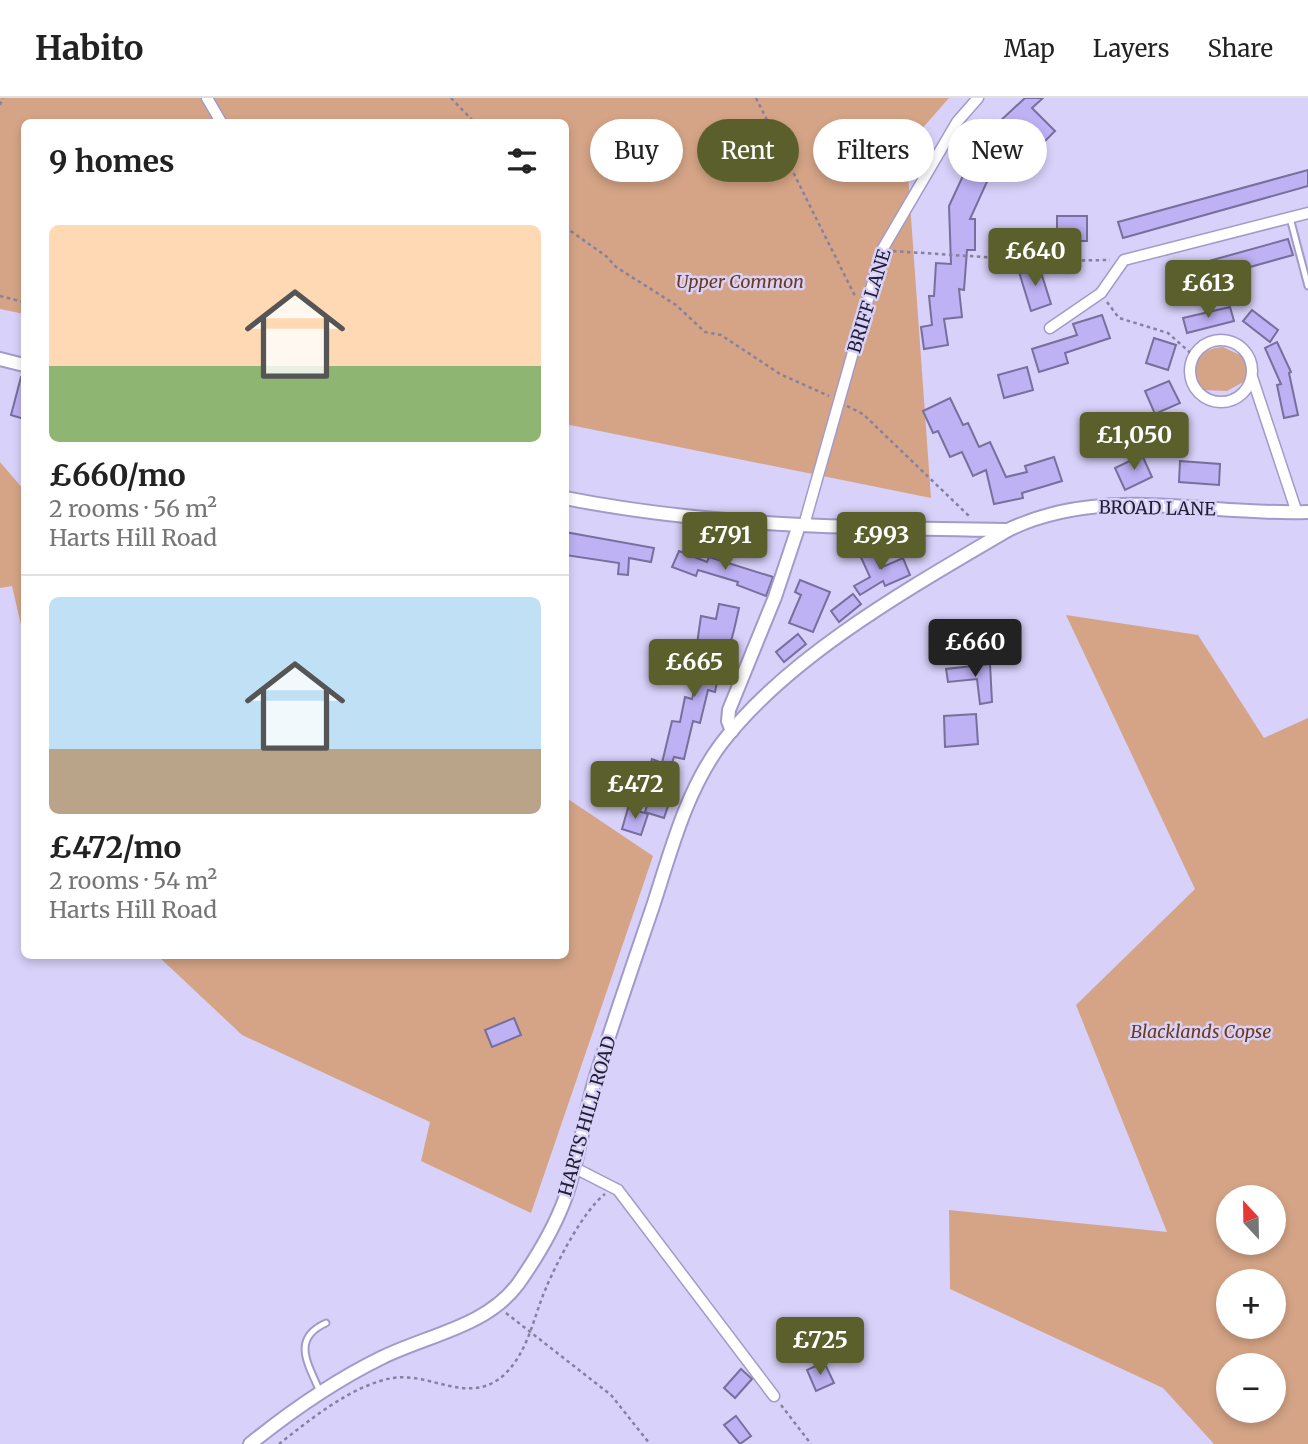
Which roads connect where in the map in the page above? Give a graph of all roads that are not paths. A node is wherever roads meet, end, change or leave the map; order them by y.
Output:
1 (207, 98) edge
2 (978, 98) edge
3 (219, 119) edge
4 (1308, 213) edge
5 (1290, 218) junction
6 (1308, 286) edge
7 (1050, 328) dead end
8 (0, 359) edge
9 (21, 364) edge
10 (1252, 377) junction
11 (569, 499) edge
12 (1303, 513) edge
13 (801, 525) junction
14 (1008, 530) junction
15 (732, 731) junction
16 (573, 1167) junction
17 (326, 1324) dead end
18 (320, 1392) junction
19 (774, 1396) road end
20 (250, 1444) edge

1 - 3 street
2 - 13 street, BRIFF LANE
4 - 5 street
5 - 6 lane
5 - 7 street
8 - 9 street
10 - 10 street
10 - 12 street
11 - 13 street, BROAD LANE
12 - 14 street, BROAD LANE
13 - 14 street, BROAD LANE
13 - 15 street
14 - 15 street, HARTS HILL ROAD
15 - 16 street, HARTS HILL ROAD
16 - 18 street, HARTS HILL ROAD
16 - 19 street
17 - 18 lane
18 - 20 street, HARTS HILL ROAD

